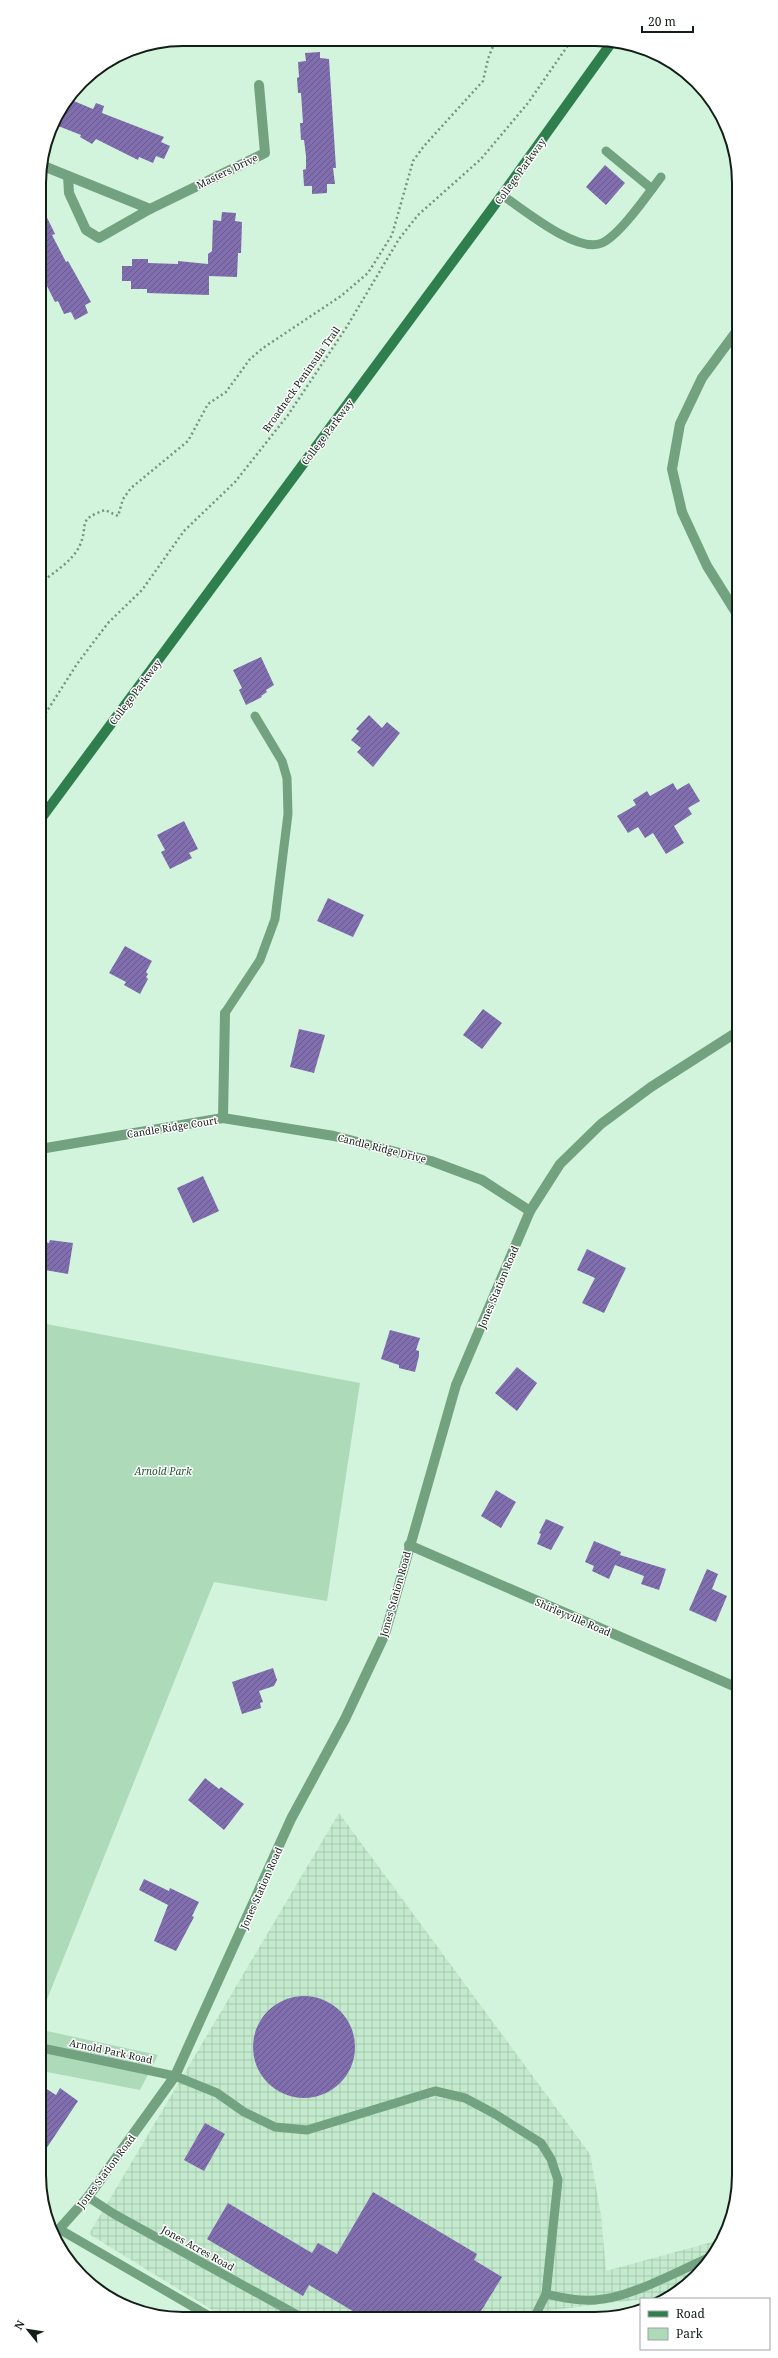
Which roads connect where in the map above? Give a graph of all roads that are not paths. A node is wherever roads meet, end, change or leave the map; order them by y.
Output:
1 (609, 47) edge
2 (259, 85) dead end
3 (606, 151) dead end
4 (47, 167) edge
5 (68, 176) junction
6 (661, 178) dead end
7 (652, 189) junction
8 (502, 196) junction
9 (150, 208) junction
10 (732, 337) edge
11 (732, 606) edge
12 (255, 716) dead end
13 (46, 812) edge
14 (225, 1013) joint
15 (732, 1035) edge
16 (223, 1118) junction
17 (46, 1148) edge
18 (530, 1211) junction
19 (409, 1546) junction
20 (732, 1685) edge
21 (46, 2049) edge
22 (175, 2076) junction
23 (88, 2197) junction
24 (58, 2231) edge
25 (60, 2235) edge
26 (700, 2263) edge
27 (546, 2294) junction
28 (202, 2312) edge
29 (292, 2312) edge
30 (537, 2312) edge

1 - 8 main road, College Parkway
2 - 9 street, Masters Drive
3 - 7 lane
4 - 5 street
5 - 9 street
5 - 9 street, Masters Drive
6 - 7 lane
7 - 8 lane
8 - 13 main road, College Parkway
10 - 11 street
12 - 14 lane
14 - 16 street, Candle Ridge Court
15 - 18 street, Jones Station Road
16 - 17 street, Candle Ridge Court
16 - 18 street, Candle Ridge Drive
18 - 19 street, Jones Station Road
19 - 20 street, Shirleyville Road
19 - 22 street, Jones Station Road
21 - 22 lane, Arnold Park Road
22 - 23 street, Jones Station Road
22 - 27 lane, Arnold Park Road
23 - 24 street, Jones Station Road
23 - 29 lane, Jones Acres Road
25 - 28 lane
26 - 27 lane
27 - 30 lane

